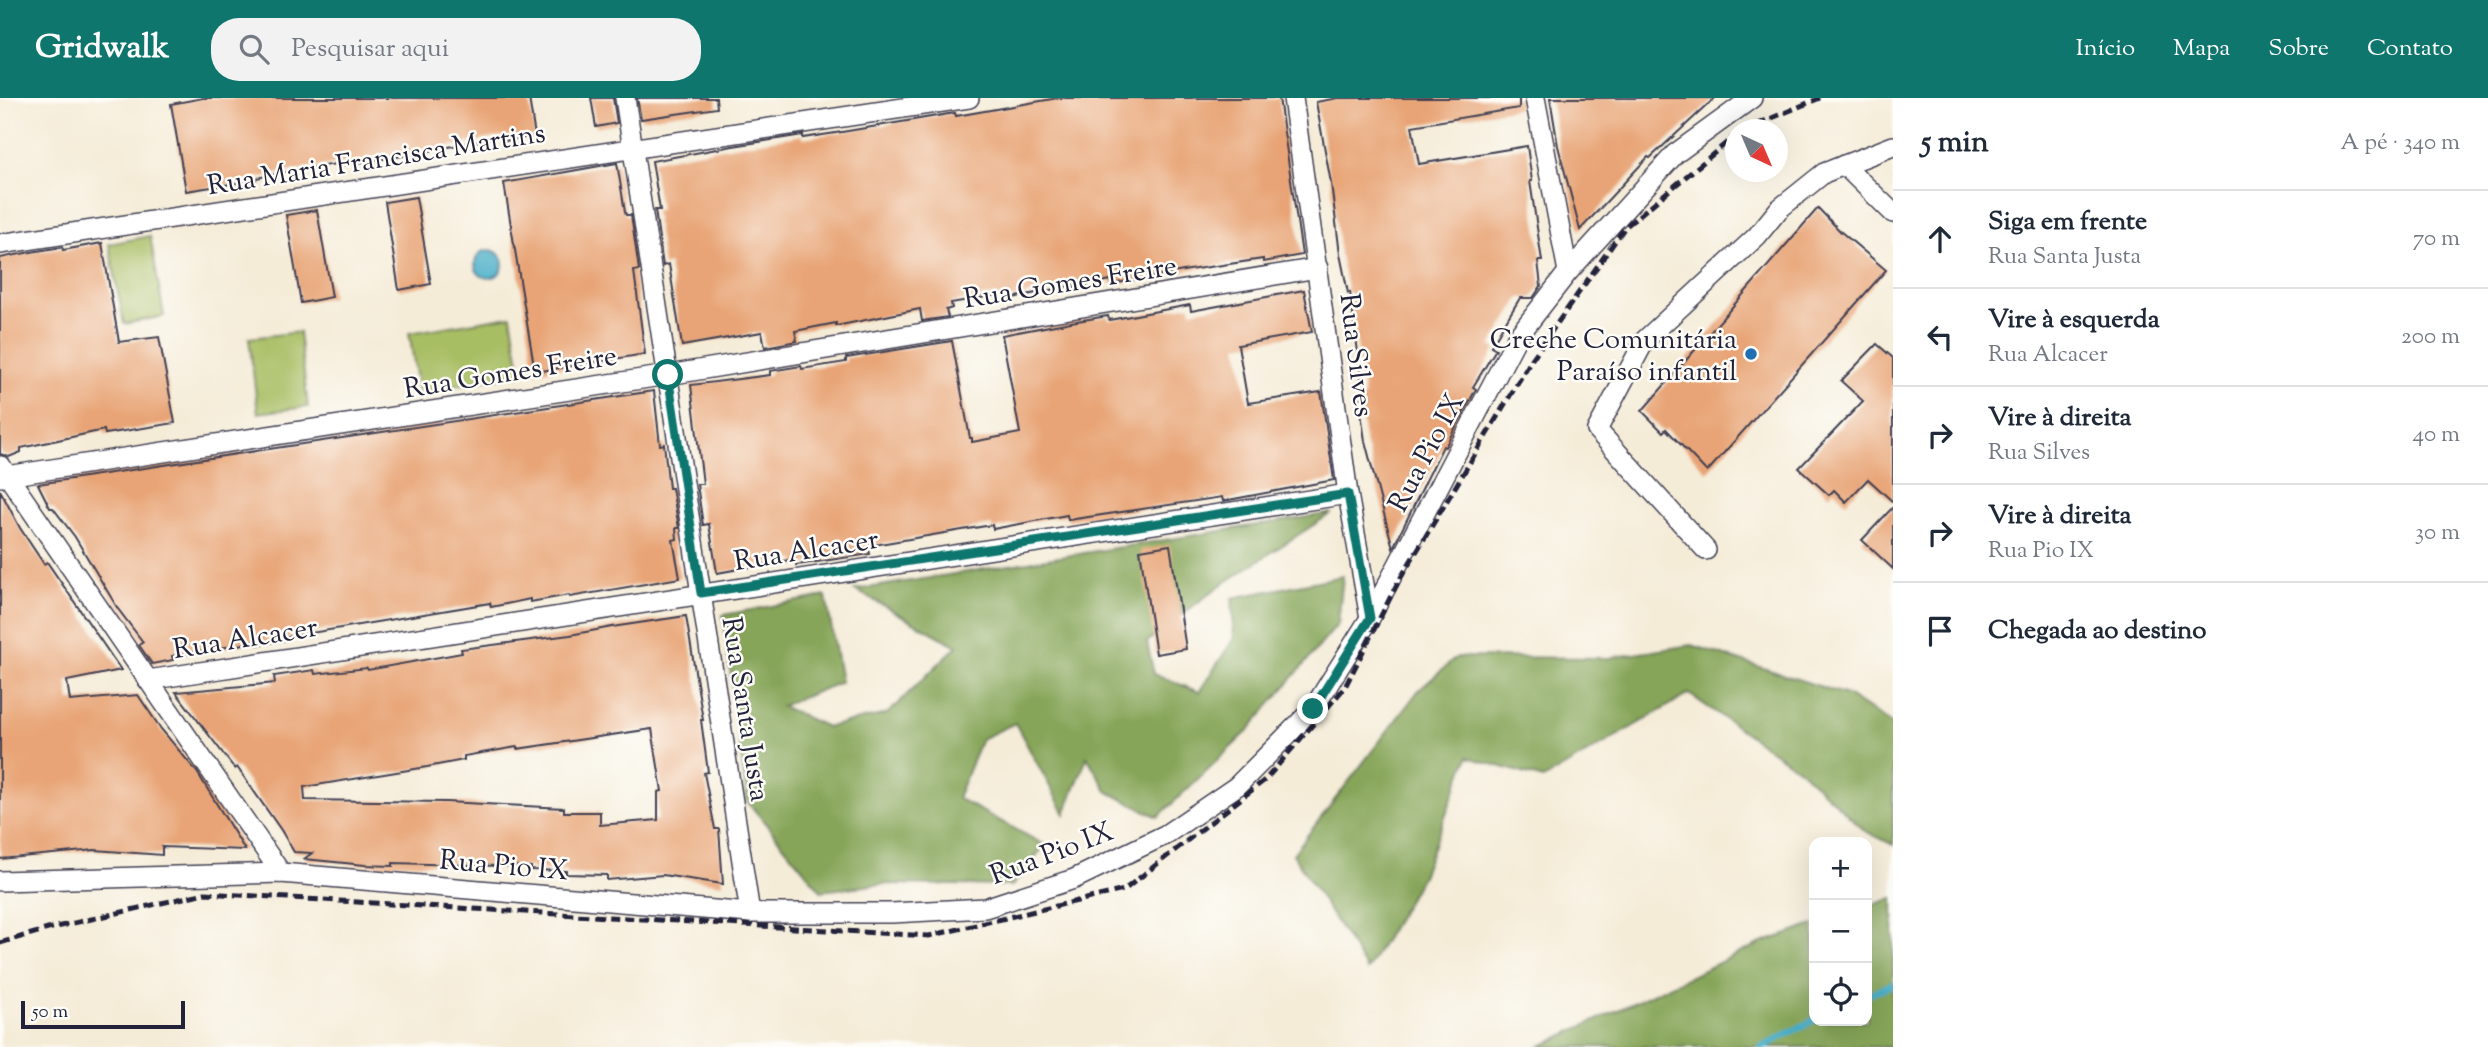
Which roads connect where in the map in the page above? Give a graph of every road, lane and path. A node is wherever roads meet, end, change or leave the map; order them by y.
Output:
1 (625, 98) edge
2 (969, 98) edge
3 (1293, 98) edge
4 (1535, 98) edge
5 (1752, 98) edge
6 (1893, 146) edge
7 (631, 148) junction
8 (1844, 164) junction
9 (1893, 213) edge
10 (0, 244) edge
11 (1318, 268) junction
12 (1568, 272) junction
13 (668, 375) junction
14 (2, 472) edge
15 (1348, 494) junction
16 (1706, 550) dead end
17 (701, 593) junction
18 (1370, 618) junction
19 (148, 680) junction
20 (281, 873) junction
21 (2, 877) edge
22 (750, 913) junction

1 - 7 street, Rua Santa Justa
2 - 7 street, Rua Maria Francisca Martins
3 - 11 street, Rua Silves
4 - 12 street
5 - 12 street, Rua Pio IX
6 - 8 street
7 - 10 street, Rua Maria Francisca Martins
7 - 13 street, Rua Santa Justa
8 - 9 street
8 - 16 street
11 - 13 street, Rua Gomes Freire
11 - 15 street, Rua Silves
12 - 18 street, Rua Pio IX
13 - 14 street, Rua Gomes Freire
13 - 17 street, Rua Santa Justa
14 - 19 street
15 - 17 street, Rua Alcacer
15 - 18 street, Rua Silves
17 - 19 street, Rua Alcacer
17 - 22 street, Rua Santa Justa
18 - 22 street, Rua Pio IX
19 - 20 street
20 - 21 street, Rua Pio IX
20 - 22 street, Rua Pio IX

